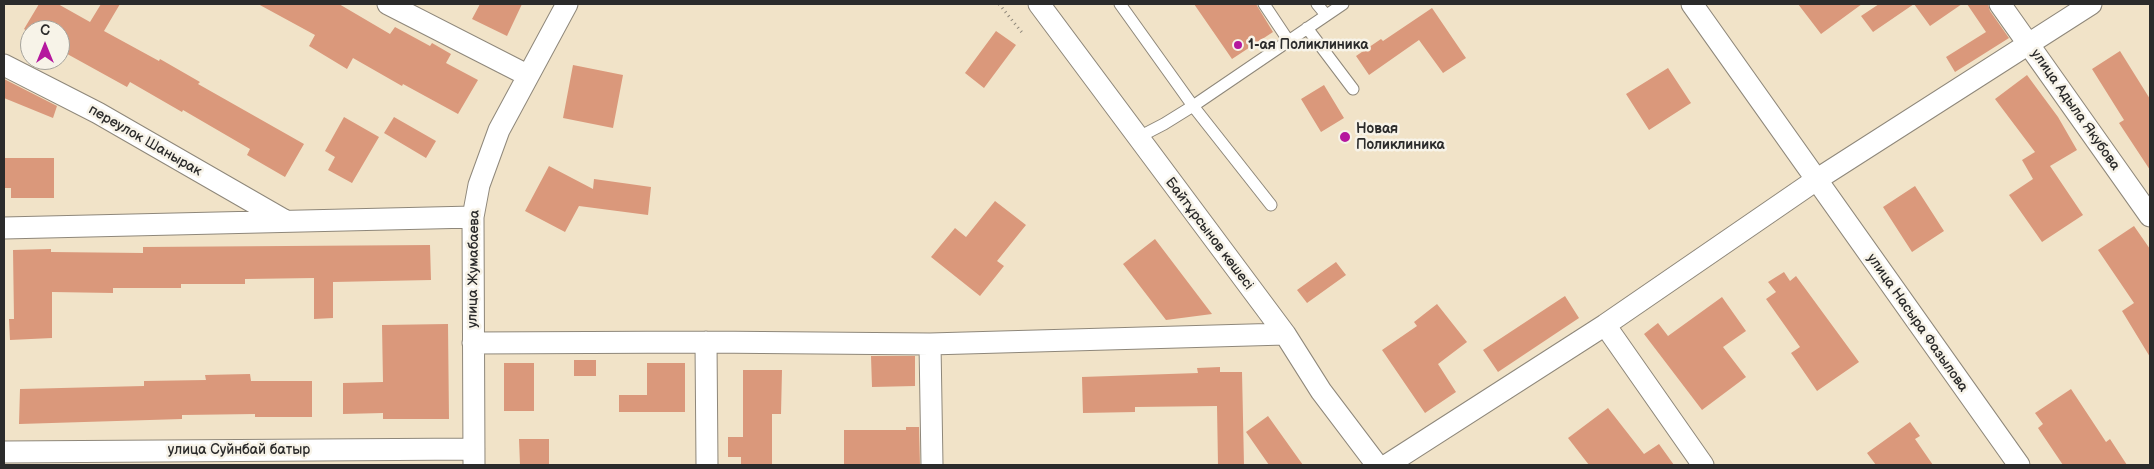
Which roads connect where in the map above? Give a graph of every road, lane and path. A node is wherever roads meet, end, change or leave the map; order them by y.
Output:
1 (388, 4) edge
2 (567, 4) edge
3 (999, 4) edge
4 (1039, 4) edge
5 (1120, 4) edge
6 (1264, 4) edge
7 (1317, 4) edge
8 (1343, 4) edge
9 (1692, 4) edge
10 (2000, 4) edge
11 (2091, 4) edge
12 (1326, 15) junction
13 (1307, 28) junction
14 (1024, 35) dead end
15 (1288, 40) junction
16 (2029, 44) junction
17 (4, 65) edge
18 (527, 75) junction
19 (1353, 89) dead end
20 (1193, 106) junction
21 (1137, 138) junction
22 (1816, 180) junction
23 (1271, 205) dead end
24 (2150, 216) edge
25 (473, 217) junction
26 (284, 220) junction
27 (4, 228) edge
28 (1605, 325) junction
29 (1284, 334) junction
30 (706, 342) junction
31 (474, 343) junction
32 (930, 344) junction
33 (4, 452) edge
34 (474, 457) edge
35 (707, 465) edge
36 (932, 465) edge
37 (1377, 465) edge
38 (1387, 465) edge
39 (1703, 465) edge
40 (2018, 465) edge

1 - 18 street
2 - 18 street, улица Жумабаева
3 - 14 path
4 - 21 street, Байтұрсынов көшесі
5 - 20 lane
6 - 15 lane
7 - 12 lane
8 - 12 lane
9 - 22 street, улица Насыра Фазылова
10 - 16 street, улица Адыла Якубова
11 - 16 street
12 - 13 lane
13 - 15 lane
13 - 19 lane
15 - 20 lane
16 - 22 street
16 - 24 street, улица Адыла Якубова
17 - 26 street, переулок Шанырак
18 - 25 street, улица Жумабаева
20 - 21 lane
20 - 23 lane
21 - 29 street, Байтұрсынов көшесі
22 - 28 street
22 - 40 street, улица Насыра Фазылова
25 - 26 street
25 - 31 street, улица Жумабаева
26 - 27 street
28 - 38 street
28 - 39 street
29 - 32 street
29 - 37 street, Байтұрсынов көшесі
30 - 31 street
30 - 32 street
30 - 35 street
31 - 34 street, улица Жумабаева
32 - 36 street
33 - 34 street, улица Суйнбай батыр

